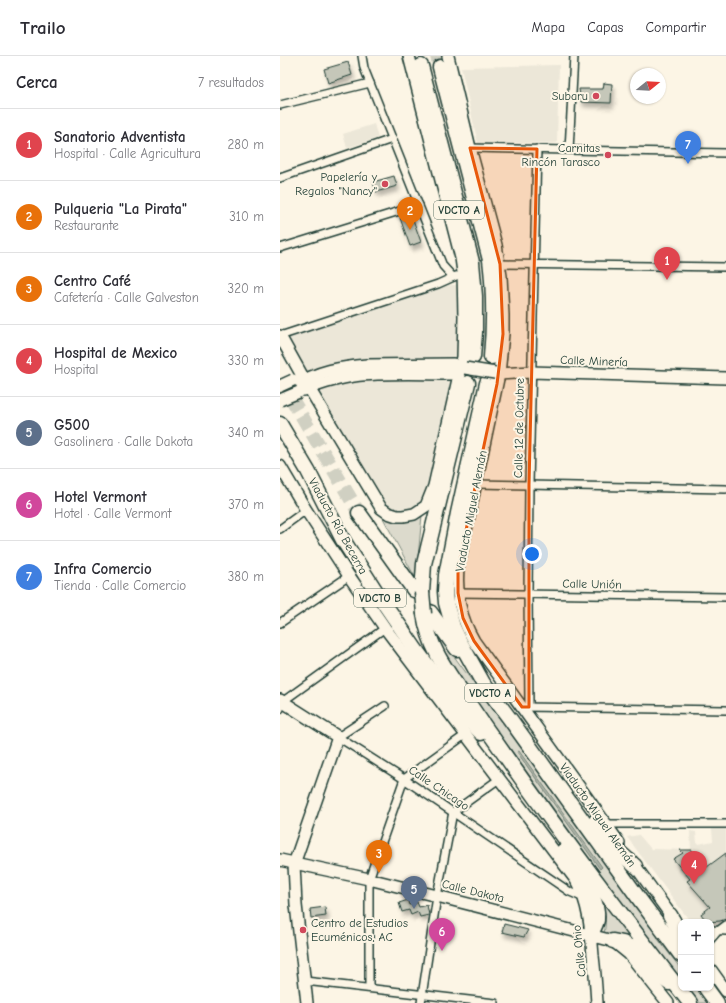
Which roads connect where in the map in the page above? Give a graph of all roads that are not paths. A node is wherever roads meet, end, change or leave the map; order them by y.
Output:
1 (362, 56) edge
2 (409, 56) edge
3 (574, 56) edge
4 (444, 62) edge
5 (422, 66) dead end
6 (370, 83) junction
7 (280, 105) edge
8 (392, 139) junction
9 (470, 148) junction
10 (536, 149) junction
11 (569, 150) junction
12 (726, 153) edge
13 (280, 178) edge
14 (419, 205) junction
15 (280, 248) edge
16 (500, 264) junction
17 (533, 264) junction
18 (726, 267) edge
19 (458, 275) junction
20 (280, 336) edge
21 (473, 357) dead end
22 (491, 357) dead end
23 (463, 368) junction
24 (531, 372) junction
25 (493, 377) junction
26 (726, 378) edge
27 (468, 383) dead end
28 (295, 384) edge
29 (280, 386) edge
30 (280, 393) edge
31 (280, 400) edge
32 (280, 424) edge
33 (280, 466) edge
34 (448, 467) junction
35 (434, 482) junction
36 (476, 484) junction
37 (528, 485) junction
38 (726, 489) edge
39 (440, 502) junction
40 (306, 510) junction
41 (359, 513) tunnel mouth
42 (280, 529) edge
43 (349, 576) junction
44 (418, 591) junction
45 (458, 593) junction
46 (528, 594) junction
47 (726, 598) edge
48 (427, 613) junction
49 (280, 623) edge
50 (385, 628) junction
51 (483, 683) junction
52 (281, 703) edge
53 (385, 706) dead end
54 (526, 707) junction
55 (726, 710) edge
56 (510, 719) junction
57 (466, 735) junction
58 (338, 737) junction
59 (505, 755) junction
60 (404, 779) junction
61 (499, 779) junction
62 (533, 795) junction
63 (453, 812) junction
64 (606, 824) junction
65 (726, 824) edge
66 (280, 860) edge
67 (294, 864) junction
68 (635, 866) junction
69 (369, 879) junction
70 (437, 896) junction
71 (584, 898) junction
72 (670, 916) junction
73 (678, 925) edge
74 (726, 925) edge
75 (678, 931) edge
76 (718, 931) edge
77 (591, 934) junction
78 (613, 940) junction
79 (680, 955) edge
80 (714, 974) edge
81 (305, 981) junction
82 (678, 987) edge
83 (369, 988) junction
84 (678, 989) edge
85 (681, 991) edge
86 (708, 991) edge
87 (713, 991) edge
88 (726, 991) edge
89 (423, 995) junction
90 (307, 1003) edge
91 (422, 1003) edge
92 (495, 1003) edge
93 (597, 1003) edge
94 (668, 1003) edge
95 (690, 1003) edge
96 (718, 1003) edge

1 - 6 street
2 - 19 main road
3 - 11 street
4 - 9 main road, Viaducto Miguel Alemán
4 - 22 highway, Viaducto Miguel Alemán / VDCTO A
5 - 21 highway, VDCTO A
6 - 7 street
6 - 8 street
8 - 13 street
8 - 14 street
9 - 10 street
9 - 16 main road, Viaducto Miguel Alemán
10 - 11 street
10 - 17 street, Calle 12 de Octubre
11 - 12 street
14 - 15 street
14 - 19 street
16 - 17 street
16 - 25 main road, Viaducto Miguel Alemán
17 - 18 street
17 - 24 street, Calle 12 de Octubre
19 - 20 street
19 - 23 main road
20 - 28 main road
23 - 25 main road, Calle Minería, bridge
23 - 28 main road, Calle Minería
23 - 35 main road
24 - 25 main road, Calle Minería
24 - 26 main road, Calle Minería
24 - 37 street, Calle 12 de Octubre
25 - 36 main road, Viaducto Miguel Alemán
25 - 51 highway, Viaducto Miguel Alemán / VDCTO A
27 - 34 highway, VDCTO A
28 - 29 main road, bridge
28 - 30 main road, Calle Minería
28 - 31 main road, Calle Minería, bridge
28 - 35 main road
32 - 59 highway, Viaducto Río Becerra / VDCTO B
33 - 40 main road
34 - 35 highway
34 - 39 highway, VDCTO A
35 - 39 highway
36 - 37 street
36 - 45 main road, Viaducto Miguel Alemán
37 - 38 street
37 - 46 street, Calle 12 de Octubre
39 - 44 highway, VDCTO A
40 - 42 street
40 - 43 main road
41 - 44 highway, VDCTO B
43 - 49 street
43 - 50 main road
44 - 48 highway, VDCTO A, bridge
45 - 46 street, Calle Unión
45 - 54 main road, Viaducto Miguel Alemán
46 - 47 street, Calle Unión
46 - 54 street, Calle 12 de Octubre
48 - 51 highway
48 - 59 highway, VDCTO A
50 - 52 street
50 - 57 main road
51 - 56 highway, Viaducto Miguel Alemán / VDCTO A
52 - 58 main road, Calle Chicago
53 - 58 street
54 - 55 street
54 - 64 main road, Viaducto Miguel Alemán
56 - 68 highway
56 - 79 highway, Viaducto Miguel Alemán / VDCTO A
57 - 60 street
57 - 61 main road
58 - 60 street, Calle Chicago
58 - 67 main road
59 - 62 highway, VDCTO A
60 - 63 street, Calle Chicago
60 - 69 street
61 - 63 street
61 - 71 main road
62 - 77 highway
62 - 82 highway, VDCTO A
63 - 70 street
63 - 71 street, Calle Chicago
64 - 65 street
64 - 68 main road, Viaducto Miguel Alemán
66 - 67 main road, Calle Dakota
67 - 69 main road, Calle Dakota
67 - 81 main road
68 - 72 main road, Viaducto Miguel Alemán
69 - 70 main road, Calle Dakota
69 - 83 street
70 - 77 main road, Calle Dakota
70 - 89 street
71 - 77 main road, Calle Ohio
72 - 73 main road, Viaducto Miguel Alemán
72 - 75 highway
74 - 76 street
77 - 78 main road, Calle Dakota
77 - 93 main road, Calle Ohio
78 - 84 highway
78 - 94 main road
80 - 88 main road
81 - 83 street
81 - 90 main road
83 - 89 street
85 - 95 highway, VDCTO A
86 - 96 highway
87 - 96 highway
89 - 91 street
89 - 92 street

